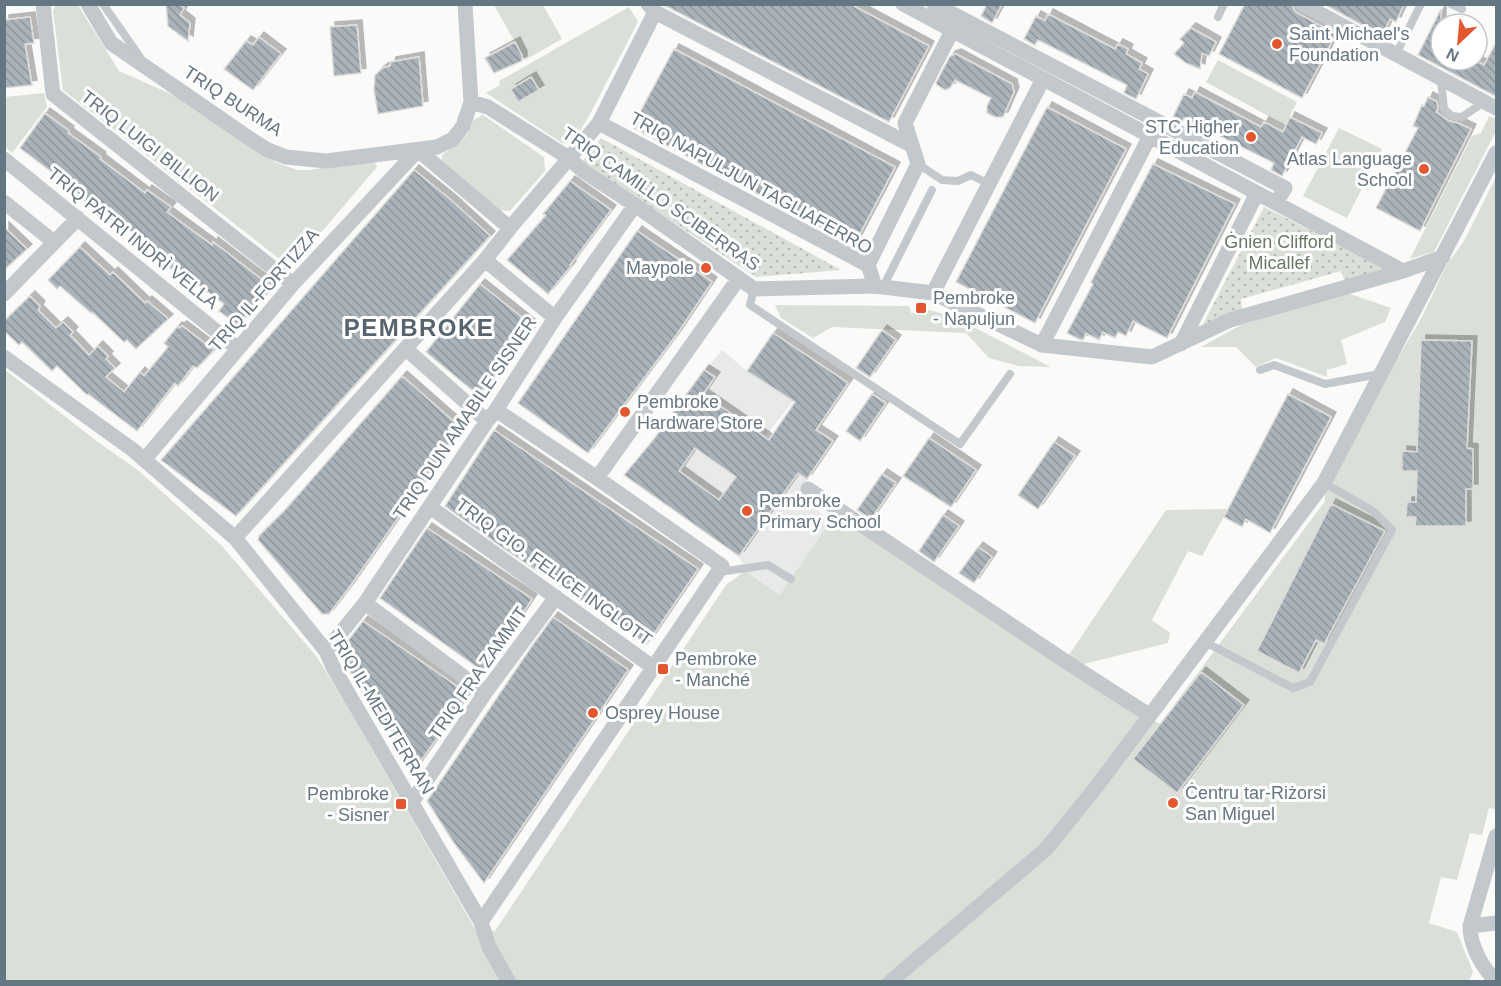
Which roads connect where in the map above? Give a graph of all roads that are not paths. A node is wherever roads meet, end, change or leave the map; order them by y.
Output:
1 (88, 4) edge
2 (103, 4) edge
3 (465, 4) edge
4 (903, 4) edge
5 (934, 4) edge
6 (1224, 4) edge
7 (1302, 4) edge
8 (1421, 4) edge
9 (1451, 4) edge
10 (43, 5) edge
11 (651, 8) edge
12 (1462, 9) dead end
13 (1218, 16) dead end
14 (952, 31) junction
15 (1396, 54) junction
16 (148, 69) junction
17 (1441, 78) junction
18 (1043, 80) junction
19 (471, 102) junction
20 (1490, 105) edge
21 (599, 123) junction
22 (1150, 136) junction
23 (911, 145) junction
24 (417, 150) junction
25 (1497, 153) edge
26 (570, 158) junction
27 (4, 159) edge
28 (918, 164) junction
29 (989, 183) junction
30 (932, 190) dead end
31 (1257, 193) junction
32 (4, 202) edge
33 (1276, 203) junction
34 (635, 205) junction
35 (78, 218) junction
36 (510, 228) junction
37 (54, 242) junction
38 (1443, 257) junction
39 (485, 260) junction
40 (868, 266) junction
41 (1403, 271) junction
42 (739, 278) junction
43 (293, 284) junction
44 (879, 286) junction
45 (754, 289) junction
46 (933, 292) junction
47 (4, 294) edge
48 (555, 318) junction
49 (1181, 344) junction
50 (1042, 345) junction
51 (237, 348) junction
52 (406, 349) junction
53 (4, 357) edge
54 (1260, 370) dead end
55 (1010, 374) dead end
56 (1380, 374) junction
57 (492, 415) junction
58 (144, 460) junction
59 (597, 478) junction
60 (1324, 483) junction
61 (808, 489) dead end
62 (430, 507) junction
63 (235, 538) junction
64 (719, 570) junction
65 (791, 579) dead end
66 (556, 597) junction
67 (365, 603) junction
68 (1205, 642) junction
69 (326, 651) junction
70 (654, 668) junction
71 (485, 693) junction
72 (1149, 715) junction
73 (412, 802) junction
74 (1497, 836) edge
75 (481, 922) junction
76 (1497, 924) edge
77 (1470, 926) junction
78 (509, 981) edge
79 (890, 981) edge
80 (1497, 981) edge

1 - 16 street, TRIQ BURMA
2 - 16 lane
3 - 19 street
4 - 14 street
5 - 33 street
6 - 13 lane
7 - 15 street
8 - 15 lane
9 - 12 lane
10 - 43 street, TRIQ LUIGI BILLION
11 - 21 street
11 - 23 street
14 - 18 street
14 - 23 street
15 - 17 street
16 - 24 street, TRIQ BURMA
17 - 20 street
17 - 20 lane
18 - 22 street
18 - 29 street
19 - 24 street, TRIQ BURMA
19 - 26 street, TRIQ CAMILLO SCIBERRAS
21 - 26 street
21 - 40 street, TRIQ NAPULJUN TAGLIAFERRO
22 - 31 street
22 - 50 street
23 - 28 street
24 - 36 street
24 - 43 street, TRIQ IL-FORTIZZA
25 - 38 street
26 - 34 street, TRIQ CAMILLO SCIBERRAS
26 - 36 street
27 - 35 street, TRIQ PATRI INDRÌ VELLA
28 - 29 lane
28 - 40 street
29 - 46 street
30 - 44 lane
31 - 33 street
31 - 49 street
32 - 37 street
33 - 41 street
34 - 42 street, TRIQ CAMILLO SCIBERRAS
34 - 48 street, TRIQ DUN AMABILE SISNER
35 - 37 street
35 - 51 street, TRIQ PATRI INDRÌ VELLA
36 - 39 street
37 - 47 street
38 - 41 street
38 - 56 street
39 - 48 street
39 - 52 street
40 - 44 street, TRIQ NAPULJUN TAGLIAFERRO
41 - 49 street
42 - 45 street, TRIQ CAMILLO SCIBERRAS
42 - 59 street
43 - 51 street, TRIQ IL-FORTIZZA
44 - 45 street, TRIQ CAMILLO SCIBERRAS
44 - 46 street
45 - 55 lane
46 - 50 street
48 - 57 street, TRIQ DUN AMABILE SISNER
49 - 50 street
51 - 58 street, TRIQ IL-FORTIZZA
52 - 57 street
52 - 63 street
53 - 58 street, TRIQ IL-MEDITERRAN
54 - 56 lane
56 - 60 street
57 - 59 street
57 - 62 street, TRIQ DUN AMABILE SISNER
58 - 63 street, TRIQ IL-MEDITERRAN
59 - 64 street
60 - 68 street
60 - 68 lane
61 - 72 street
62 - 66 street, TRIQ GIO. FELICE INGLOTT
62 - 67 street, TRIQ DUN AMABILE SISNER
63 - 69 street, TRIQ IL-MEDITERRAN
64 - 65 lane
64 - 70 street
66 - 70 street, TRIQ GIO. FELICE INGLOTT
66 - 71 street, TRIQ FRA ZAMMIT
67 - 69 street, TRIQ DUN AMABILE SISNER
67 - 71 street
68 - 72 street
69 - 73 street, TRIQ IL-MEDITERRAN
70 - 75 street
71 - 73 street, TRIQ FRA ZAMMIT
72 - 79 street
73 - 75 street, TRIQ IL-MEDITERRAN
74 - 77 street
75 - 78 street, TRIQ IL-MEDITERRAN
76 - 77 street
77 - 80 street

